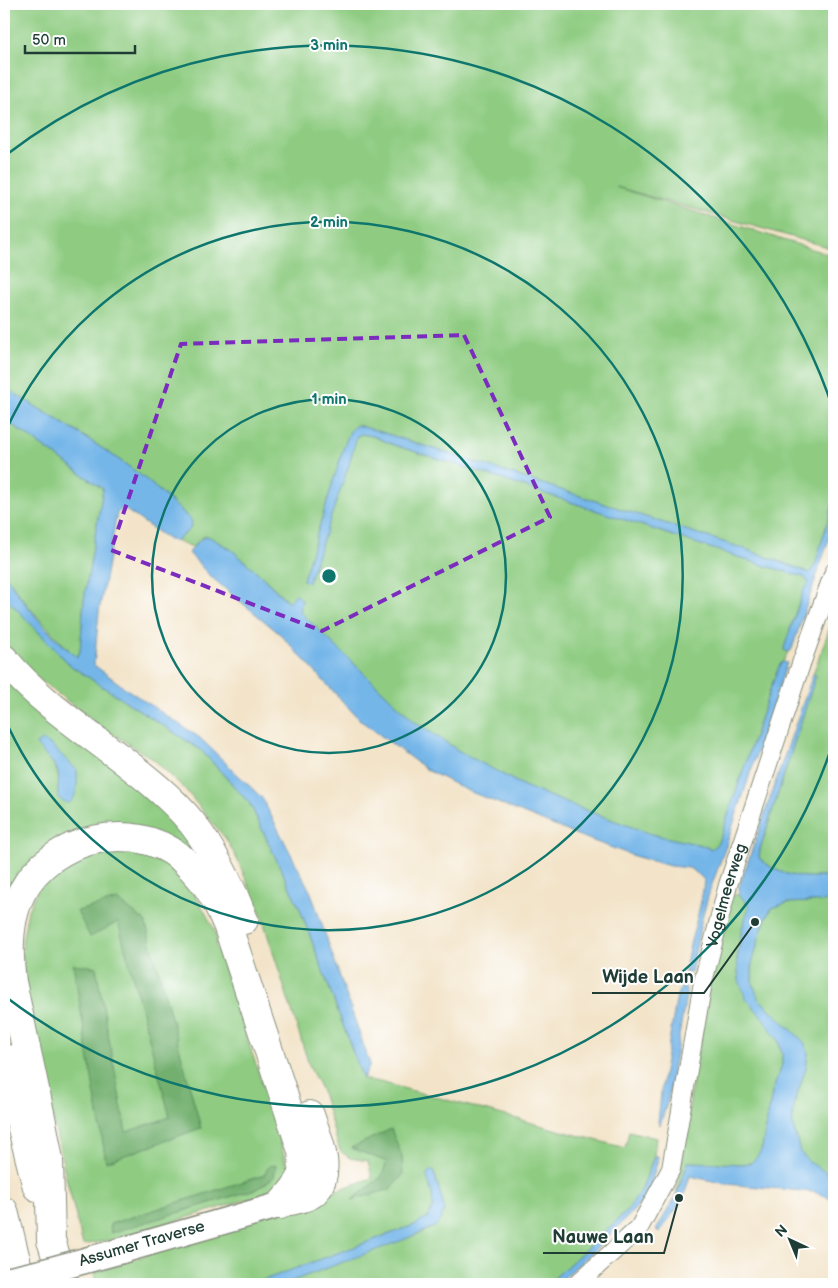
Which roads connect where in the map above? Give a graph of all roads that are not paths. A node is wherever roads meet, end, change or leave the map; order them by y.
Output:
1 (834, 572) edge
2 (4, 659) edge
3 (4, 1058) edge
4 (280, 1205) junction
5 (4, 1211) edge
6 (51, 1241) junction
7 (4, 1274) edge
8 (4, 1281) edge
9 (7, 1284) edge
10 (22, 1284) edge
11 (64, 1284) edge
12 (577, 1284) edge

1 - 12 street, Vogelmeerweg
2 - 4 highway
3 - 6 highway
4 - 6 highway
4 - 8 main road, Assumer Traverse, bridge
5 - 10 highway
6 - 11 highway
7 - 9 highway

